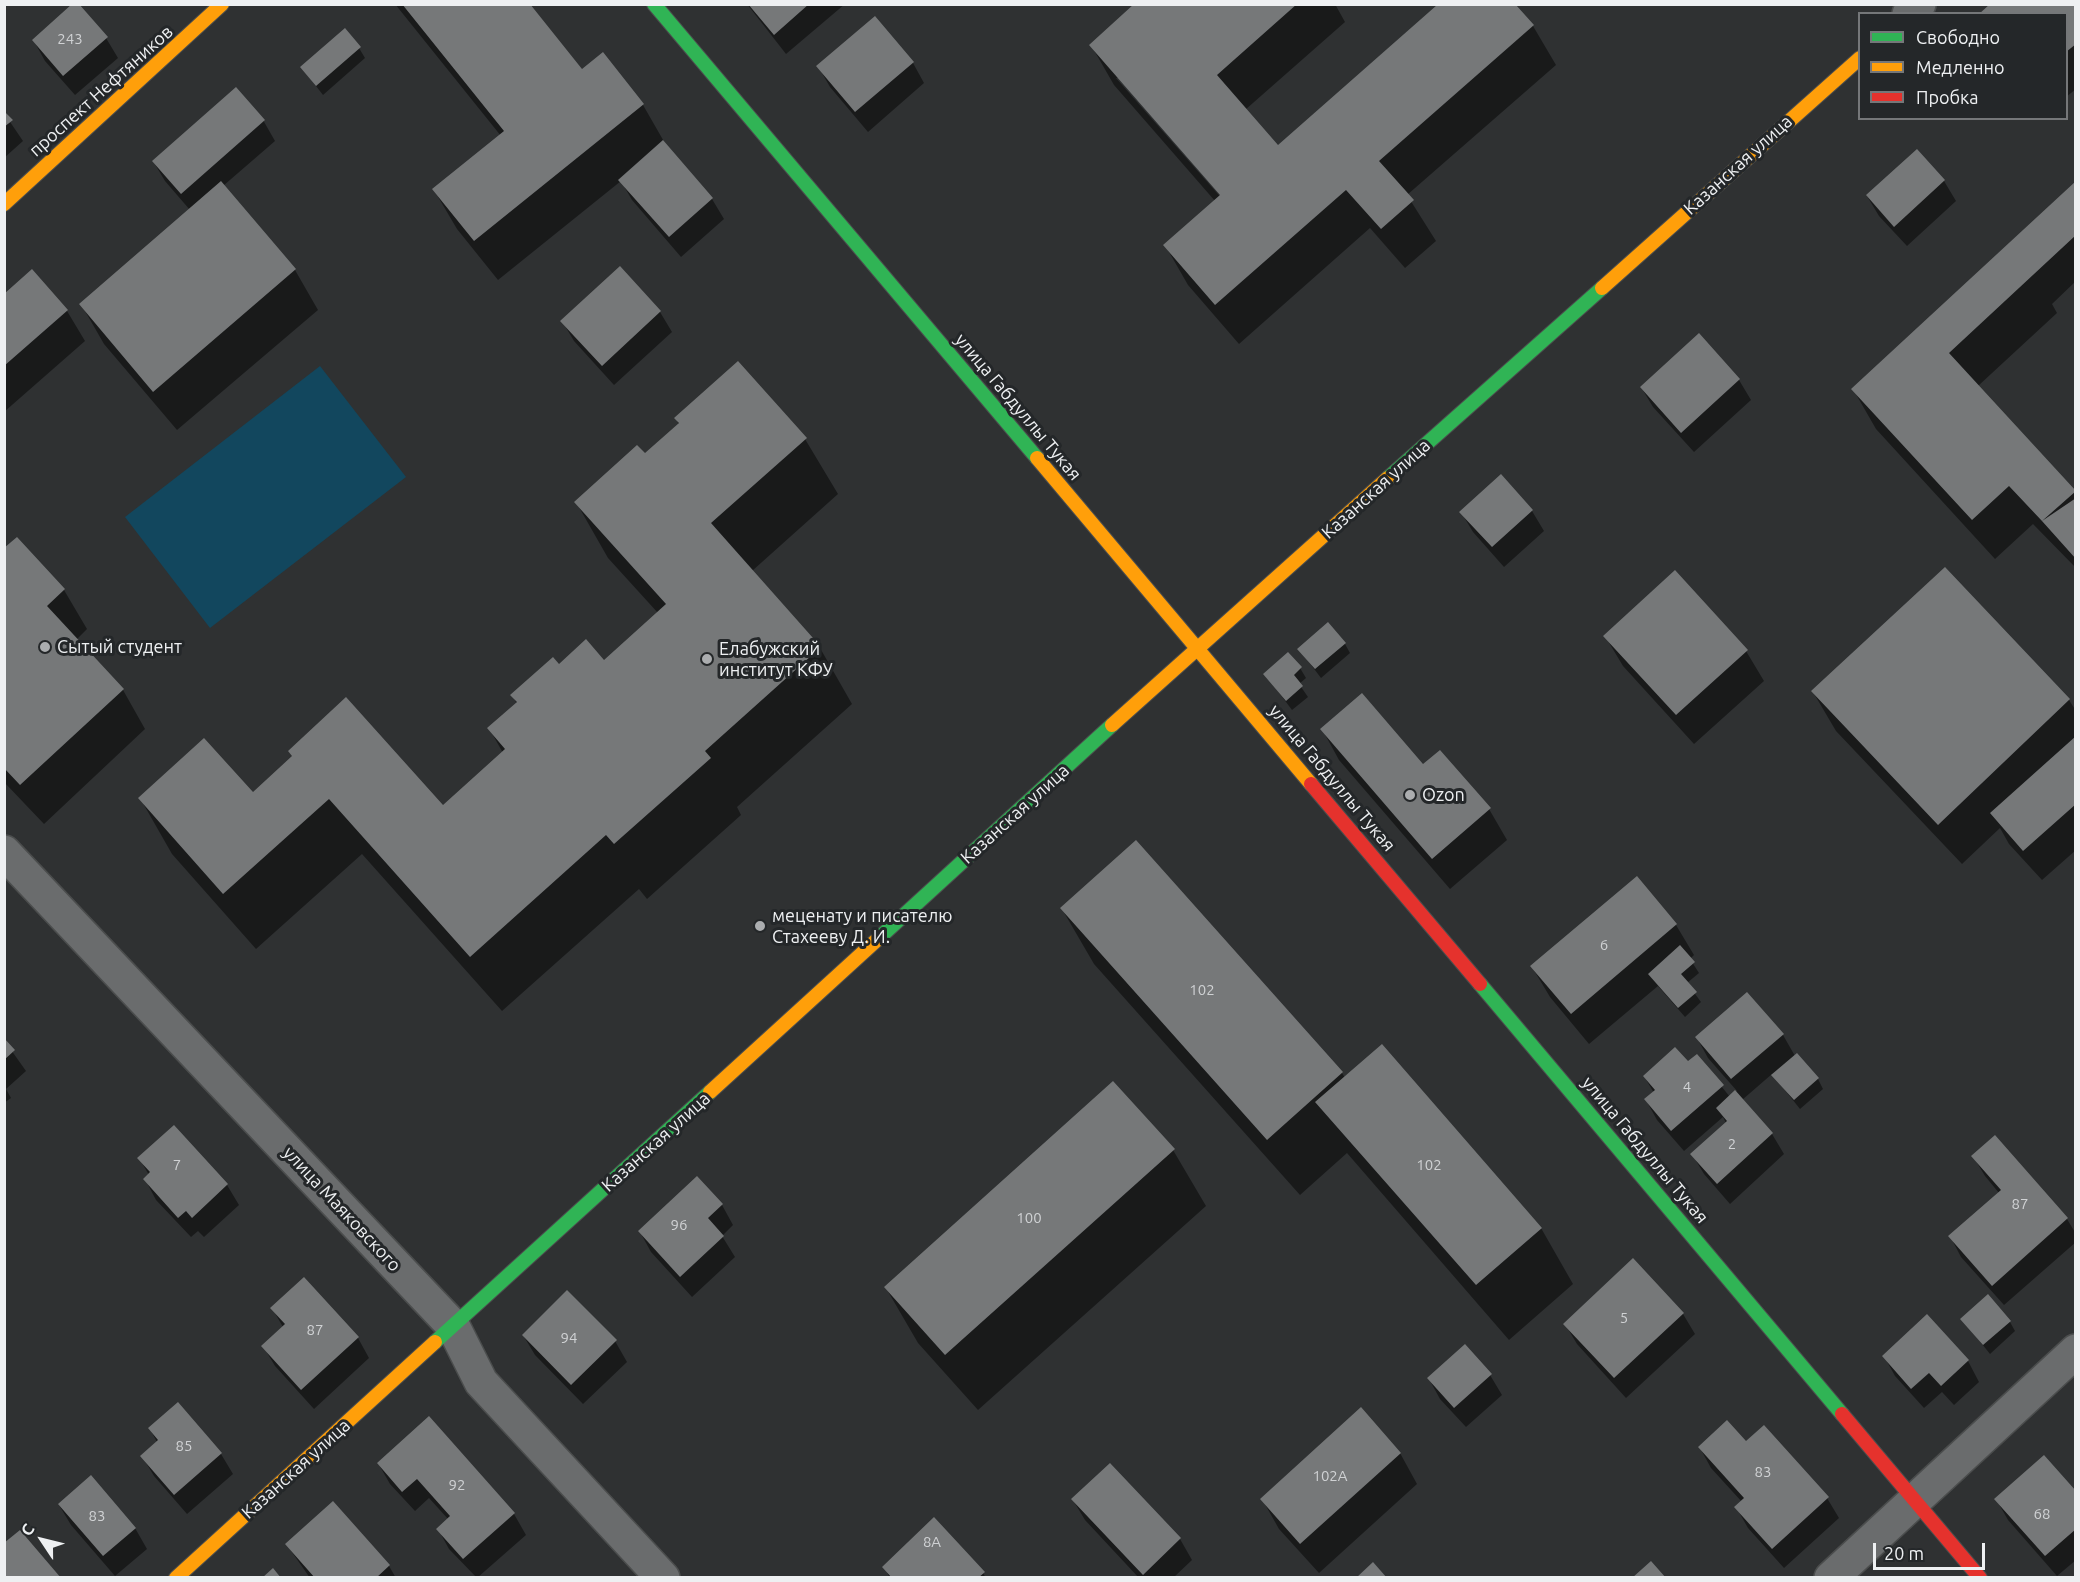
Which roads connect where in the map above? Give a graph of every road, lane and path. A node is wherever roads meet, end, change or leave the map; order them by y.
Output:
1 (222, 4) edge
2 (654, 4) edge
3 (1858, 60) edge
4 (4, 204) edge
5 (1198, 647) junction
6 (4, 852) edge
7 (453, 1326) junction
8 (2076, 1351) edge
9 (1916, 1500) junction
10 (176, 1578) edge
11 (663, 1578) edge
12 (1831, 1578) edge
13 (1980, 1578) edge

1 - 4 street, проспект Нефтяников
2 - 5 street, улица Габдуллы Тукая
3 - 5 street, Казанская улица
5 - 7 street, Казанская улица
5 - 9 street, улица Габдуллы Тукая
6 - 7 street, улица Маяковского
7 - 10 street, Казанская улица
7 - 11 street, улица Маяковского
8 - 9 street
9 - 12 street
9 - 13 street, улица Габдуллы Тукая

